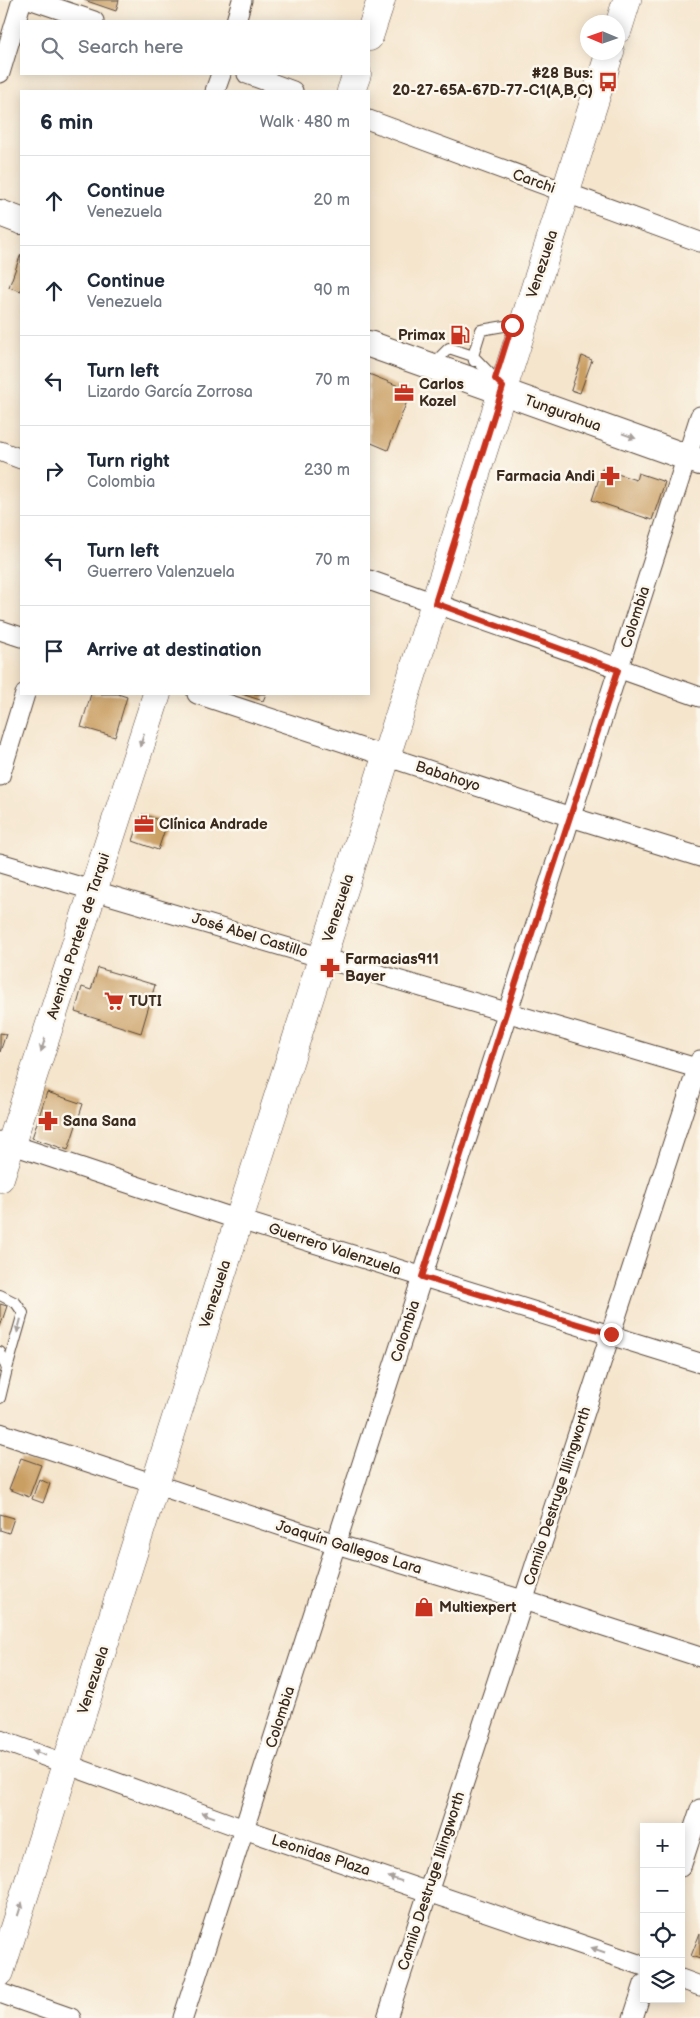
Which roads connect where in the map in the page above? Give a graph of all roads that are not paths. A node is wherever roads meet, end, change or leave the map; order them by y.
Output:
1 (22, 0) edge
2 (32, 0) edge
3 (242, 0) edge
4 (381, 0) edge
5 (627, 0) edge
6 (622, 15) edge
7 (91, 20) edge
8 (236, 20) edge
9 (370, 34) edge
10 (607, 60) edge
11 (0, 73) edge
12 (221, 75) edge
13 (250, 75) edge
14 (357, 75) edge
15 (215, 90) edge
16 (290, 90) edge
17 (351, 90) edge
18 (370, 120) edge
19 (557, 189) junction
20 (0, 213) edge
21 (20, 221) edge
22 (700, 242) edge
23 (515, 324) junction
24 (370, 344) edge
25 (473, 356) junction
26 (501, 361) dead end
27 (431, 366) junction
28 (494, 386) junction
29 (700, 416) edge
30 (0, 451) edge
31 (20, 459) edge
32 (693, 459) edge
33 (466, 471) dead end
34 (370, 580) edge
35 (427, 601) junction
36 (0, 630) edge
37 (20, 637) edge
38 (618, 670) junction
39 (25, 695) edge
40 (157, 695) edge
41 (200, 695) edge
42 (700, 697) edge
43 (378, 752) junction
44 (0, 776) edge
45 (571, 817) junction
46 (700, 857) edge
47 (0, 862) edge
48 (94, 889) junction
49 (313, 955) junction
50 (506, 1013) junction
51 (699, 1066) edge
52 (5, 1143) edge
53 (0, 1178) edge
54 (230, 1216) junction
55 (422, 1277) junction
56 (0, 1295) edge
57 (611, 1334) junction
58 (0, 1352) edge
59 (700, 1363) edge
60 (7, 1369) junction
61 (1, 1391) edge
62 (0, 1433) edge
63 (145, 1481) junction
64 (336, 1544) junction
65 (523, 1600) junction
66 (700, 1657) edge
67 (0, 1740) edge
68 (66, 1750) junction
69 (700, 1809) edge
70 (244, 1829) junction
71 (685, 1856) edge
72 (428, 1891) junction
73 (640, 1965) edge
74 (0, 1972) edge
75 (685, 1980) edge
76 (700, 1986) edge
77 (0, 1993) edge
78 (640, 1996) edge
79 (71, 2018) edge
80 (183, 2018) edge
81 (387, 2018) edge
82 (633, 2018) edge

1 - 11 street
2 - 7 street
3 - 8 street
4 - 9 main road
5 - 6 main road
10 - 19 main road, Venezuela
12 - 15 street
13 - 16 street
14 - 17 main road
18 - 19 street, Carchi
19 - 22 street, Carchi
19 - 23 main road, Venezuela
20 - 21 main road
23 - 25 lane
23 - 28 main road, Venezuela
24 - 27 main road, Tungurahua
25 - 27 lane
25 - 28 lane
25 - 28 lane
26 - 28 lane, Venezuela
27 - 28 main road, Tungurahua
28 -> 32 main road, Tungurahua
28 - 33 lane, Venezuela
28 - 35 main road, Venezuela
29 - 32 street, Colombia
30 - 31 street
32 - 38 street, Colombia
34 - 35 street
35 - 38 street
35 - 43 main road, Venezuela
36 - 37 street
38 - 42 street
38 - 45 street, Colombia
39 - 44 street
40 -> 48 main road, Avenida Portete de Tarqui
41 - 43 street, Babahoyo
43 - 45 street, Babahoyo
43 - 49 main road, Venezuela
45 - 46 street, Babahoyo
45 - 50 street, Colombia
47 - 48 street, José Abel Castillo
48 - 49 street, José Abel Castillo
48 -> 52 main road, Avenida Portete de Tarqui
49 - 50 street, José Abel Castillo
49 - 54 main road, Venezuela
50 - 51 street, José Abel Castillo
50 - 55 street, Colombia
51 - 57 street, Camilo Destruge Illingworth
52 - 53 main road, Avenida Portete de Tarqui
52 - 54 street, Guerrero Valenzuela
54 - 55 street, Guerrero Valenzuela
54 - 63 main road, Venezuela
55 - 57 street, Guerrero Valenzuela
55 - 64 street, Colombia
56 -> 60 lane
57 - 59 street, Guerrero Valenzuela
57 - 65 street, Camilo Destruge Illingworth
58 - 60 lane
60 - 61 lane
62 - 63 street, Joaquín Gallegos Lara
63 - 64 street, Joaquín Gallegos Lara
63 - 68 main road, Venezuela
64 - 65 street, Joaquín Gallegos Lara
64 - 70 street, Colombia
65 - 66 street, Joaquín Gallegos Lara
65 - 72 street, Camilo Destruge Illingworth
68 -> 67 street, Leonidas Plaza
70 -> 68 street, Leonidas Plaza
74 -> 68 main road, Venezuela
69 - 71 street
72 -> 70 street, Leonidas Plaza
70 - 80 street, Colombia
73 -> 72 street, Leonidas Plaza
72 - 81 street, Camilo Destruge Illingworth
75 - 76 street
77 - 79 street
78 - 82 street

